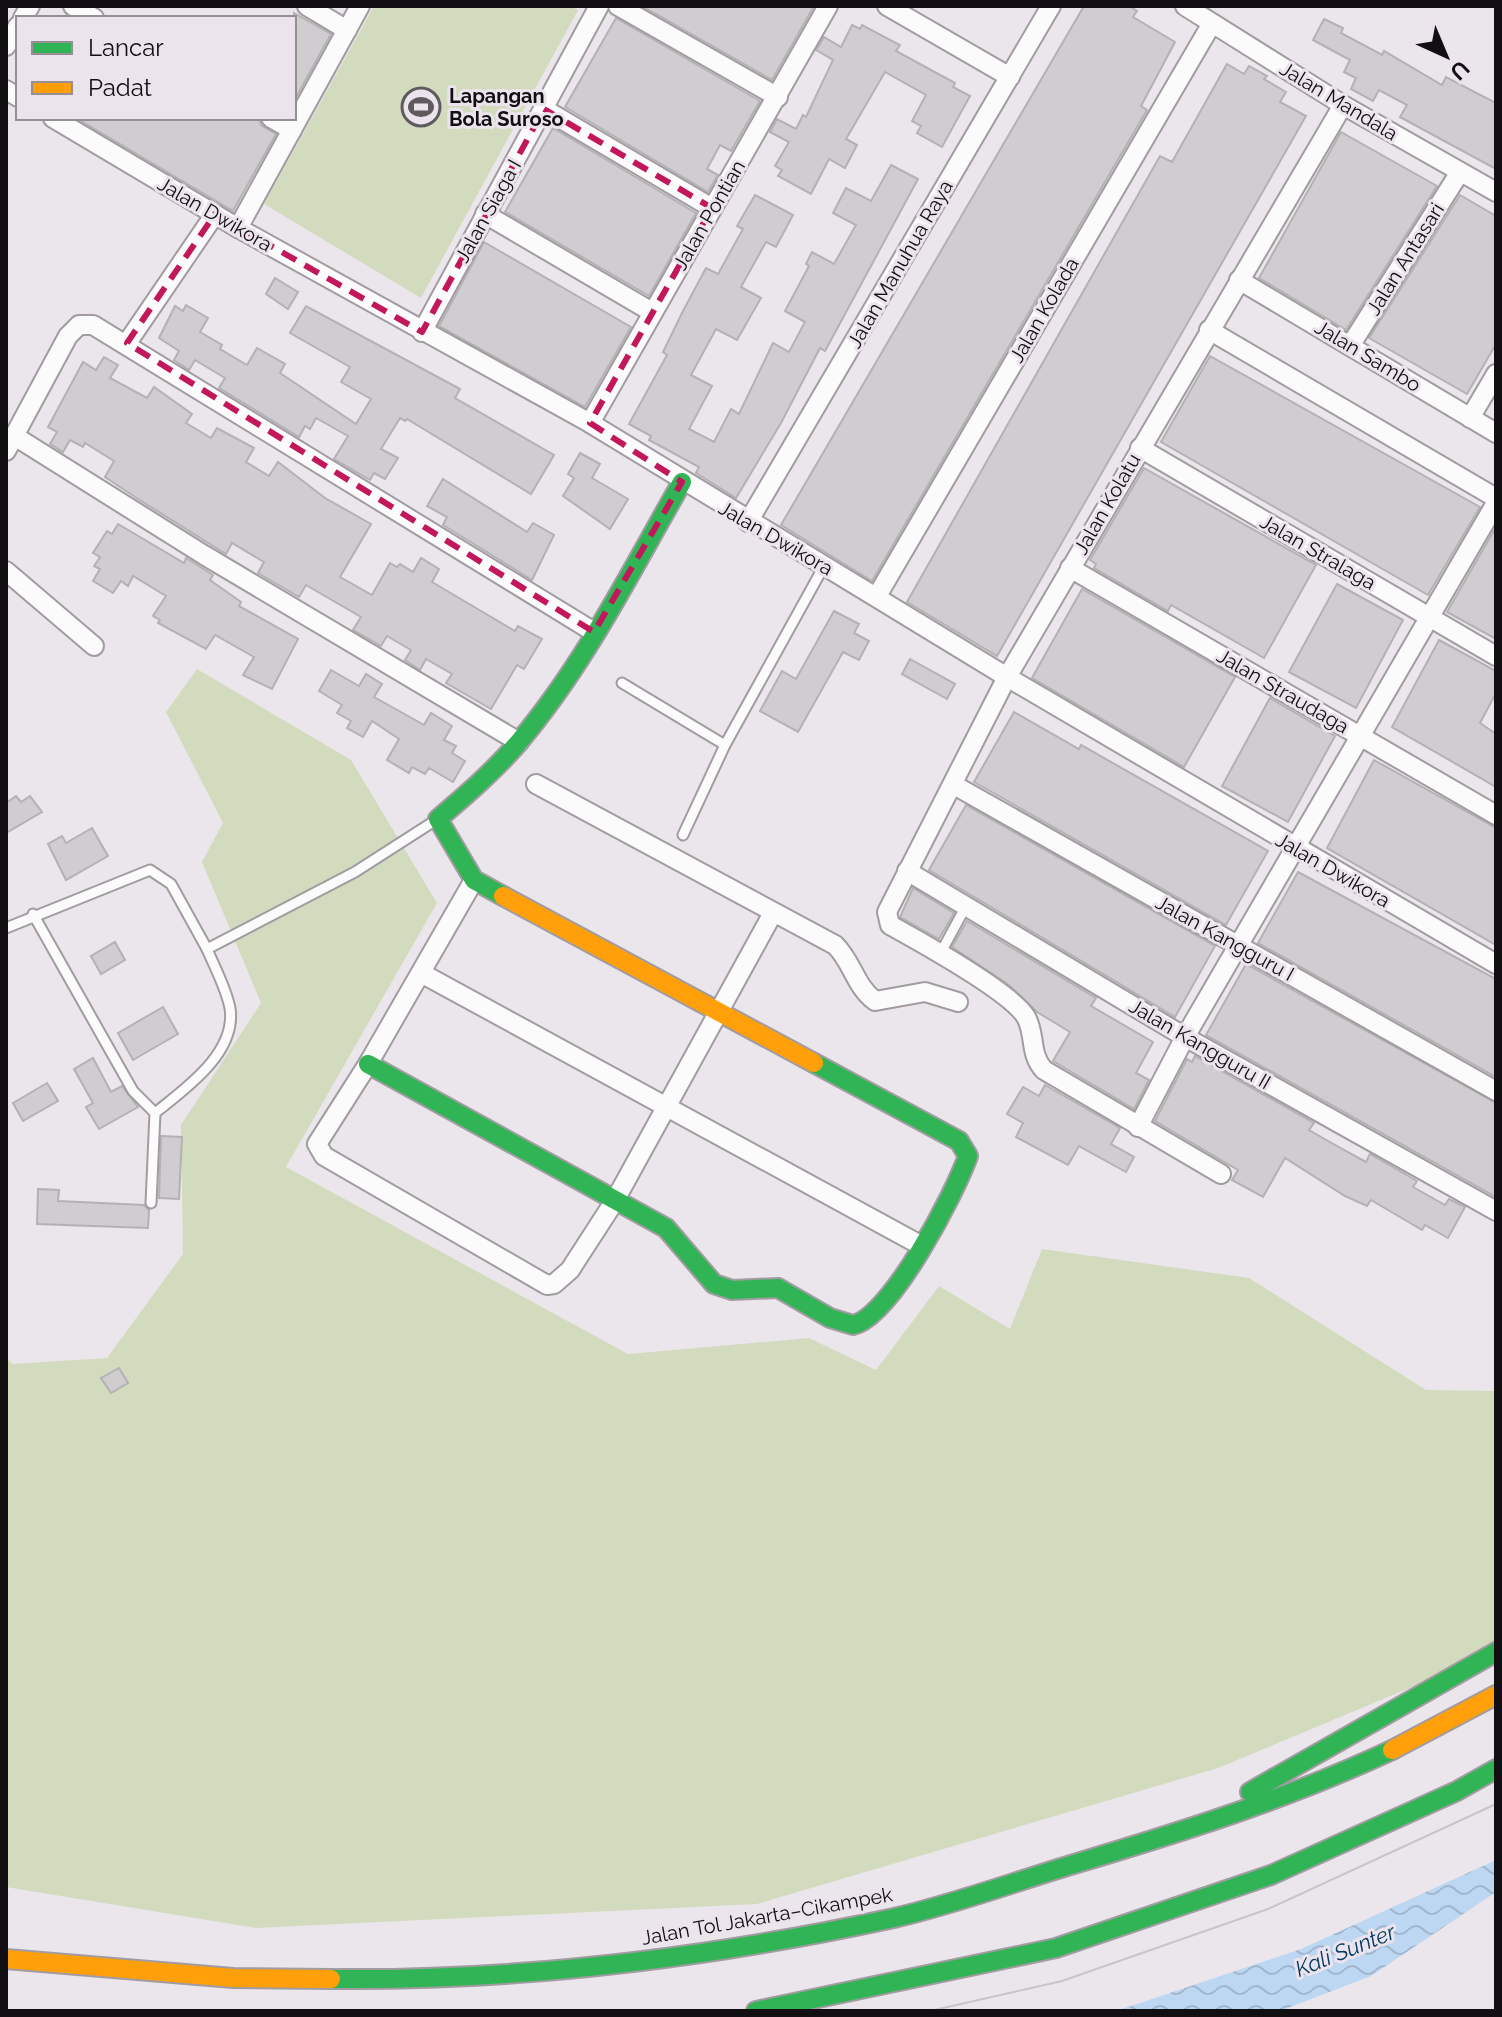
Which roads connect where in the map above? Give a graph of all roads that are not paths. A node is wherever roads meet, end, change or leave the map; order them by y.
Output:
1 (73, 6) edge
2 (307, 6) edge
3 (360, 6) edge
4 (599, 6) edge
5 (618, 6) edge
6 (828, 6) edge
7 (887, 6) edge
8 (1051, 6) edge
9 (1185, 6) edge
10 (90, 16) edge
11 (1211, 25) junction
12 (347, 30) junction
13 (1010, 77) junction
14 (778, 97) junction
15 (1343, 105) junction
16 (544, 109) junction
17 (56, 120) edge
18 (274, 120) edge
19 (292, 130) junction
20 (1460, 172) junction
21 (1496, 192) edge
22 (712, 208) junction
23 (215, 214) junction
24 (485, 214) junction
25 (238, 228) junction
26 (1239, 280) junction
27 (652, 312) junction
28 (1209, 330) junction
29 (422, 332) junction
30 (127, 343) junction
31 (1350, 346) junction
32 (1496, 374) edge
33 (1470, 418) junction
34 (590, 423) junction
35 (1496, 433) edge
36 (11, 444) edge
37 (1140, 448) junction
38 (682, 482) junction
39 (1496, 500) edge
40 (748, 522) junction
41 (824, 566) junction
42 (1070, 568) junction
43 (6, 571) edge
44 (877, 596) junction
45 (1430, 617) junction
46 (594, 632) junction
47 (94, 646) dead end
48 (1496, 656) edge
49 (1007, 677) junction
50 (622, 683) dead end
51 (1362, 736) junction
52 (519, 742) junction
53 (725, 745) junction
54 (536, 784) dead end
55 (954, 785) junction
56 (1496, 815) edge
57 (438, 819) junction
58 (683, 835) dead end
59 (1296, 849) junction
60 (907, 871) junction
61 (474, 880) junction
62 (966, 906) junction
63 (773, 913) junction
64 (33, 914) junction
65 (6, 928) edge
66 (1239, 945) junction
67 (207, 949) junction
68 (940, 954) junction
69 (1496, 964) edge
70 (421, 973) junction
71 (958, 1002) dead end
72 (718, 1012) junction
73 (1185, 1037) junction
74 (368, 1064) junction
75 (1496, 1091) edge
76 (666, 1107) junction
77 (155, 1113) junction
78 (1138, 1127) junction
79 (1221, 1174) dead end
80 (614, 1202) junction
81 (151, 1203) dead end
82 (1496, 1211) edge
83 (922, 1246) junction
84 (1496, 1652) edge
85 (1496, 1695) edge
86 (1496, 1769) edge
87 (1214, 1818) junction
88 (6, 1959) edge
89 (756, 2011) edge

1 - 10 street
2 - 12 street
3 - 12 street
4 - 16 street, Jalan Siaga I
5 - 14 street
6 - 14 street, Jalan Pontian
7 - 13 street
8 - 13 street, Jalan Manuhua Raya
9 - 11 street, Jalan Mandala
11 - 15 street, Jalan Mandala
11 - 44 street, Jalan Kolada
12 - 19 street
13 - 40 street, Jalan Manuhua Raya
14 - 22 street, Jalan Pontian
15 - 20 street, Jalan Mandala
15 - 26 street, Jalan Kolatu
16 - 22 street
16 - 24 street, Jalan Siaga I
17 - 23 street, Jalan Dwikora
18 - 19 street
19 - 25 street
20 - 21 street, Jalan Mandala
20 - 31 street, Jalan Antasari
22 - 27 street, Jalan Pontian
23 - 25 street, Jalan Dwikora
23 - 30 street
24 - 27 street
24 - 29 street, Jalan Siaga I
25 - 29 street, Jalan Dwikora
26 - 28 street, Jalan Kolatu
26 - 31 street, Jalan Sambo
27 - 34 street, Jalan Pontian
28 - 37 street, Jalan Kolatu
28 - 39 street
29 - 34 street, Jalan Dwikora
30 - 36 street
30 - 46 street
31 - 33 street, Jalan Sambo
32 - 33 street
33 - 35 street, Jalan Sambo
34 - 38 street, Jalan Dwikora
36 - 52 street
37 - 42 street, Jalan Kolatu
37 - 45 street, Jalan Stralaga
38 - 40 street, Jalan Dwikora
38 - 46 main road
39 - 45 street
40 - 41 street, Jalan Dwikora
41 - 44 street, Jalan Dwikora
41 - 53 lane
42 - 49 street, Jalan Kolatu
42 - 51 street, Jalan Straudaga
43 - 47 street
44 - 49 street, Jalan Dwikora
45 - 48 street, Jalan Stralaga
45 - 51 street
46 - 52 main road
49 - 55 street, Jalan Kolatu
49 - 59 street, Jalan Dwikora
50 - 53 lane
51 - 56 street, Jalan Straudaga
51 - 59 street
52 - 57 main road
53 - 58 lane
54 - 63 street
55 - 60 street, Jalan Kolatu
55 - 66 street, Jalan Kangguru I
57 - 61 main road
57 - 67 lane
59 - 66 street
59 - 69 street, Jalan Dwikora
60 - 62 street, Jalan Kangguru II
60 - 68 street, Jalan Kolatu
61 - 70 street
61 - 72 main road
62 - 68 lane
62 - 73 street, Jalan Kangguru II
63 - 71 street
63 - 72 street
64 - 65 lane
64 - 67 lane
64 - 77 lane
66 - 73 street
66 - 75 street, Jalan Kangguru I
67 - 77 lane
68 - 78 street
70 - 74 street
70 - 76 street
72 - 76 street
72 - 83 main road
73 - 78 street
73 - 82 street, Jalan Kangguru II
74 - 80 main road
74 - 80 street
76 - 80 street
76 - 83 street
77 - 81 lane
78 - 79 street
80 - 83 main road
84 - 87 main road
85 - 87 main road, Jalan Tol Jakarta–Cikampek
86 - 89 main road
87 - 88 main road, Jalan Tol Jakarta–Cikampek

